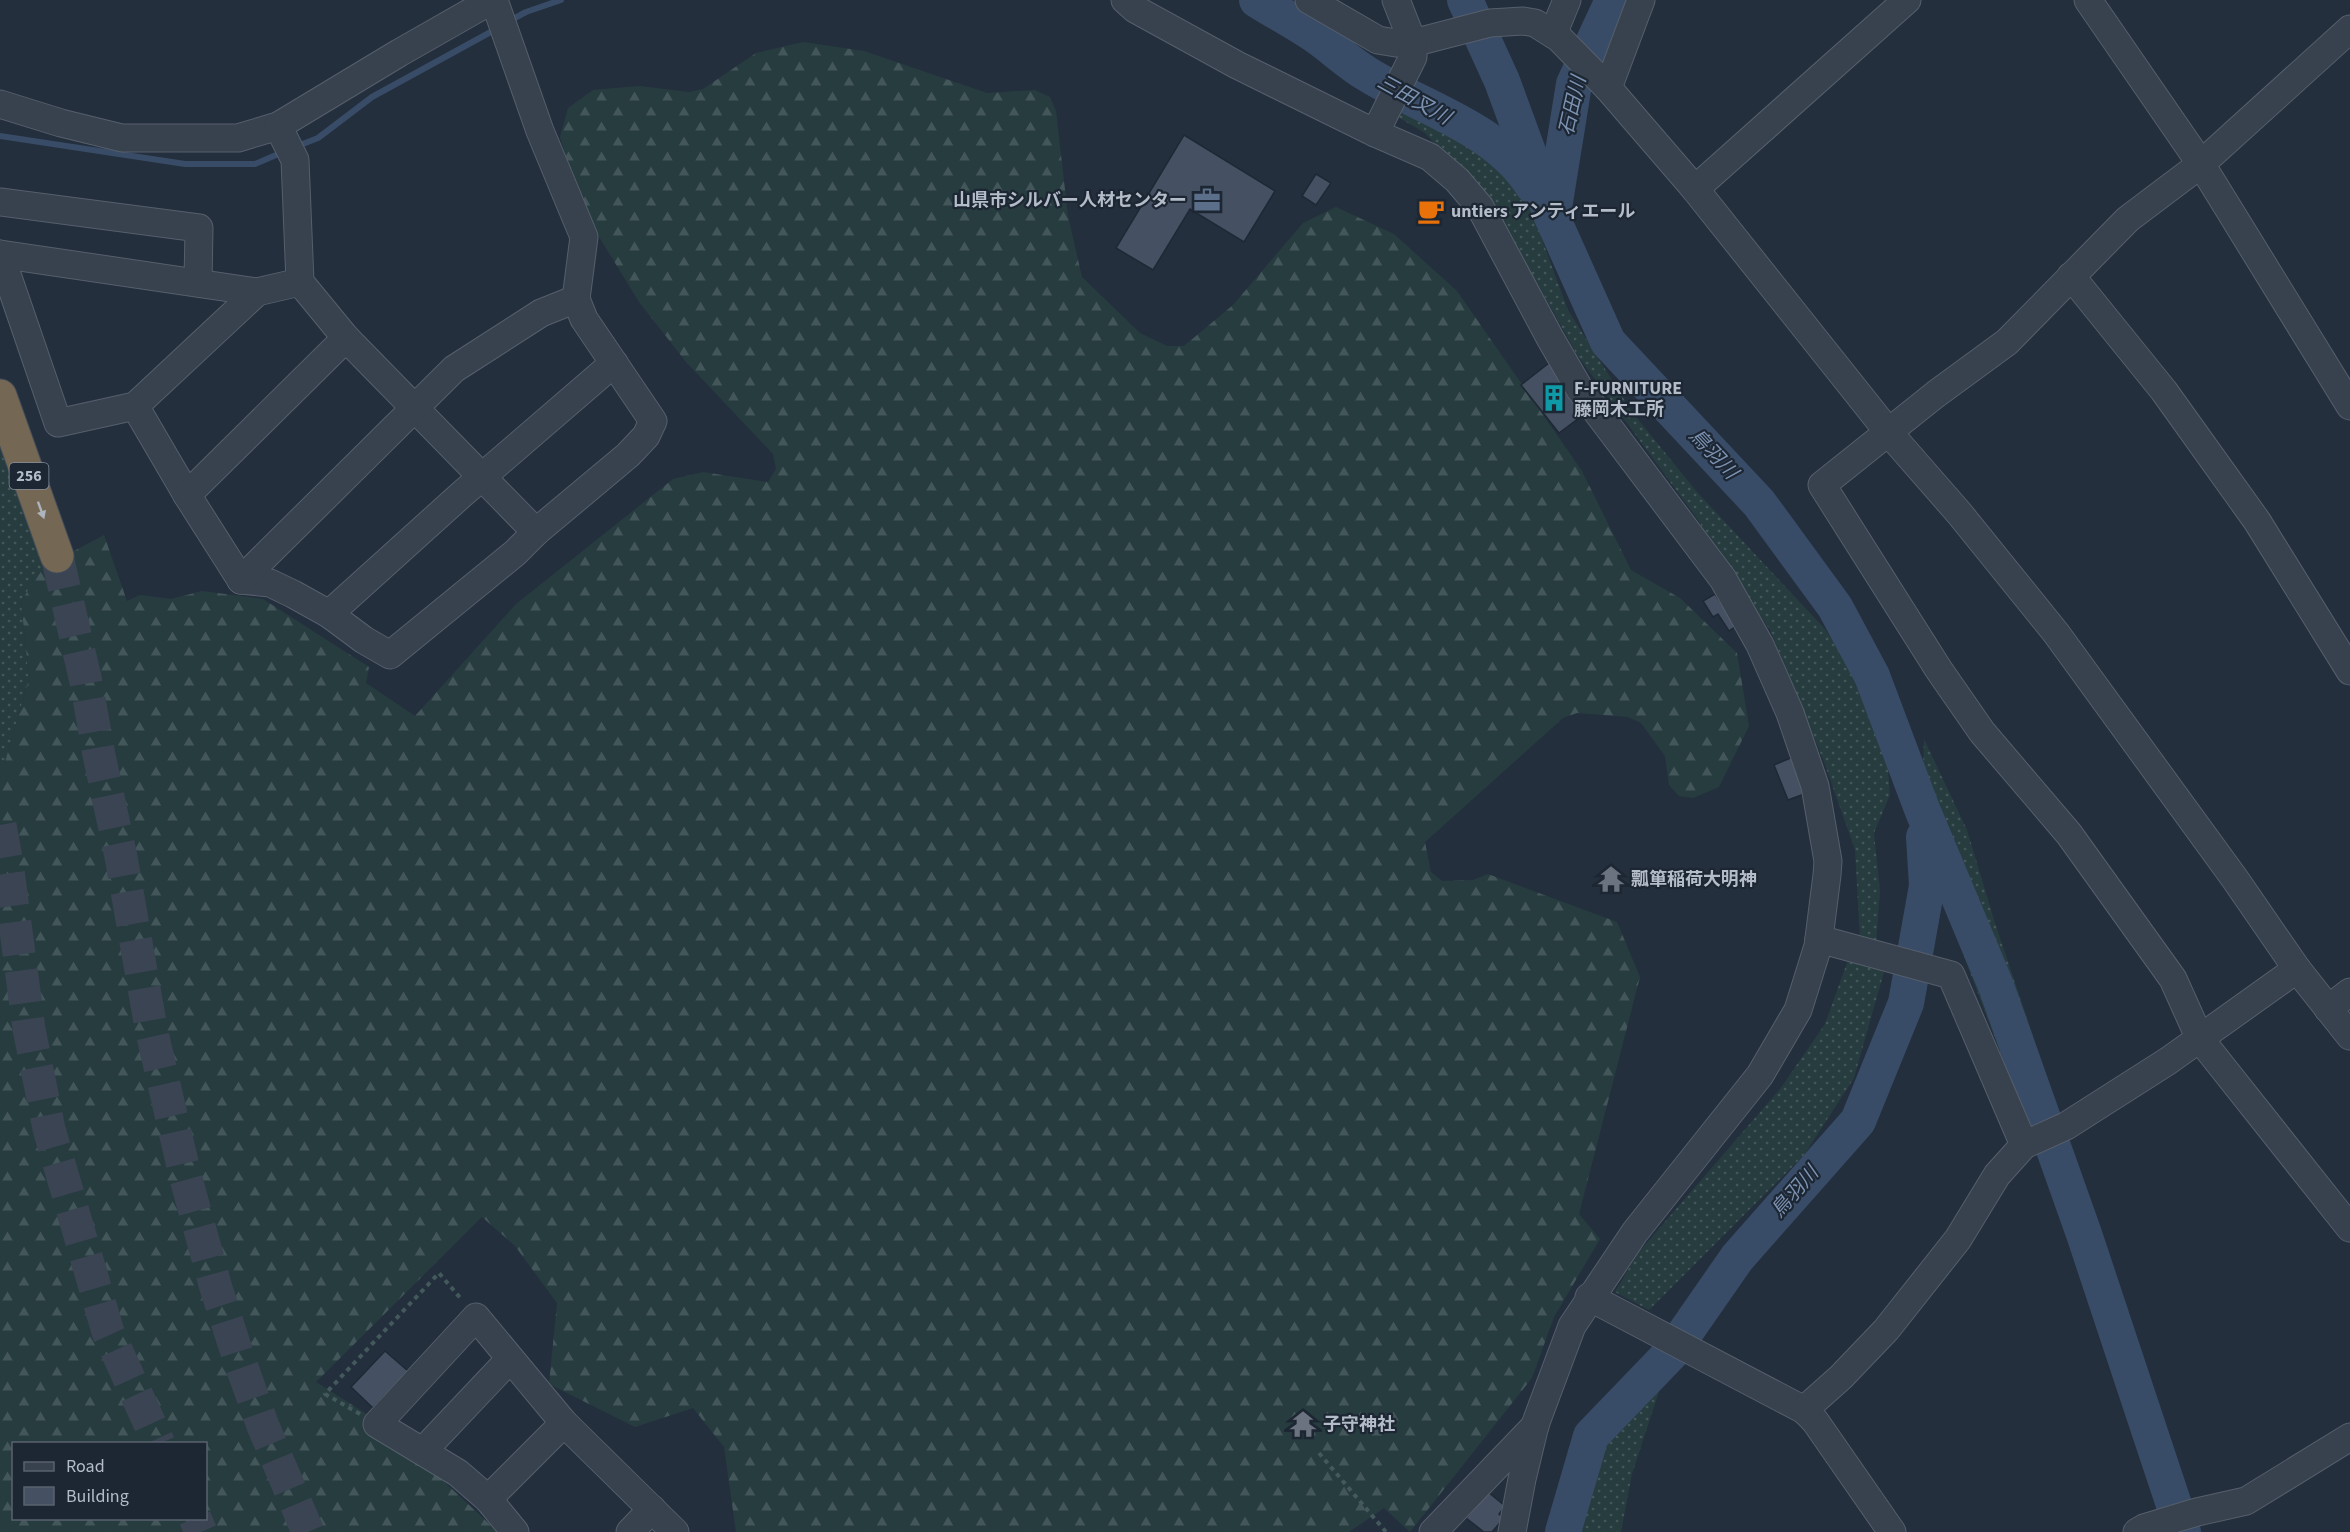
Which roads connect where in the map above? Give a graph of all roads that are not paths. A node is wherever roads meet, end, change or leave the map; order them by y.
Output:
1 (493, 0) edge
2 (1125, 0) edge
3 (1309, 0) edge
4 (1396, 0) edge
5 (1567, 0) edge
6 (1641, 0) edge
7 (1907, 0) edge
8 (2088, 0) edge
9 (1540, 23) edge
10 (2350, 29) edge
11 (1420, 46) junction
12 (1604, 84) junction
13 (0, 105) edge
14 (278, 126) junction
15 (1378, 128) junction
16 (2201, 164) junction
17 (1695, 189) junction
18 (0, 202) edge
19 (0, 254) edge
20 (2071, 276) junction
21 (300, 282) junction
22 (198, 283) junction
23 (257, 292) junction
24 (576, 299) junction
25 (346, 338) junction
26 (614, 363) junction
27 (2345, 388) edge
28 (0, 396) edge
29 (135, 406) junction
30 (415, 409) junction
31 (1890, 434) junction
32 (483, 478) junction
33 (187, 495) junction
34 (536, 532) junction
35 (57, 555) tunnel mouth
36 (241, 580) junction
37 (329, 614) junction
38 (2350, 671) edge
39 (1819, 939) junction
40 (2297, 969) junction
41 (2350, 992) edge
42 (2328, 1009) junction
43 (2350, 1036) edge
44 (2200, 1038) junction
45 (2024, 1145) junction
46 (2350, 1228) edge
47 (1592, 1298) junction
48 (510, 1359) junction
49 (1804, 1410) junction
50 (564, 1423) junction
51 (1535, 1425) junction
52 (2350, 1437) edge
53 (423, 1451) junction
54 (488, 1499) junction
55 (652, 1509) junction
56 (2140, 1530) edge
57 (515, 1532) edge
58 (630, 1532) edge
59 (675, 1532) edge
60 (1433, 1532) edge
61 (1512, 1532) edge
62 (1892, 1532) edge

1 - 14 street
1 - 24 street
2 - 15 street
3 - 11 street
4 - 11 street
5 - 9 street
6 - 12 street
7 - 17 street
8 - 16 street
9 - 11 street
9 - 12 street
10 - 16 street
11 - 15 street
12 - 17 street
13 - 14 street
14 - 21 street
15 - 39 street
16 - 20 street
16 - 27 street
17 - 31 street
18 - 22 street
19 - 22 street
19 - 29 street
20 - 31 street
20 - 38 street
21 - 23 street
21 - 25 street
22 - 23 street
23 - 29 street
24 - 26 street
24 - 30 street
25 - 30 street
25 - 33 street
26 - 32 street
26 - 34 street
28 -> 35 highway, 256
29 - 33 street
30 - 32 street
30 - 36 street
31 - 40 street
31 - 44 street
32 - 34 street
32 - 37 street
33 - 36 street
34 - 37 street
36 - 37 street
39 - 45 street
39 - 47 street
40 - 42 street
40 - 44 street
41 - 42 street
42 - 43 street
44 - 45 street
44 - 46 street
45 - 49 street
47 - 49 street
47 - 51 street
48 - 50 street
48 - 53 street
48 - 53 street
49 - 62 street
50 - 54 street
50 - 55 street
51 - 60 street
51 - 61 street
52 - 56 street
53 - 54 street
54 - 57 street
55 - 58 street
55 - 59 street

